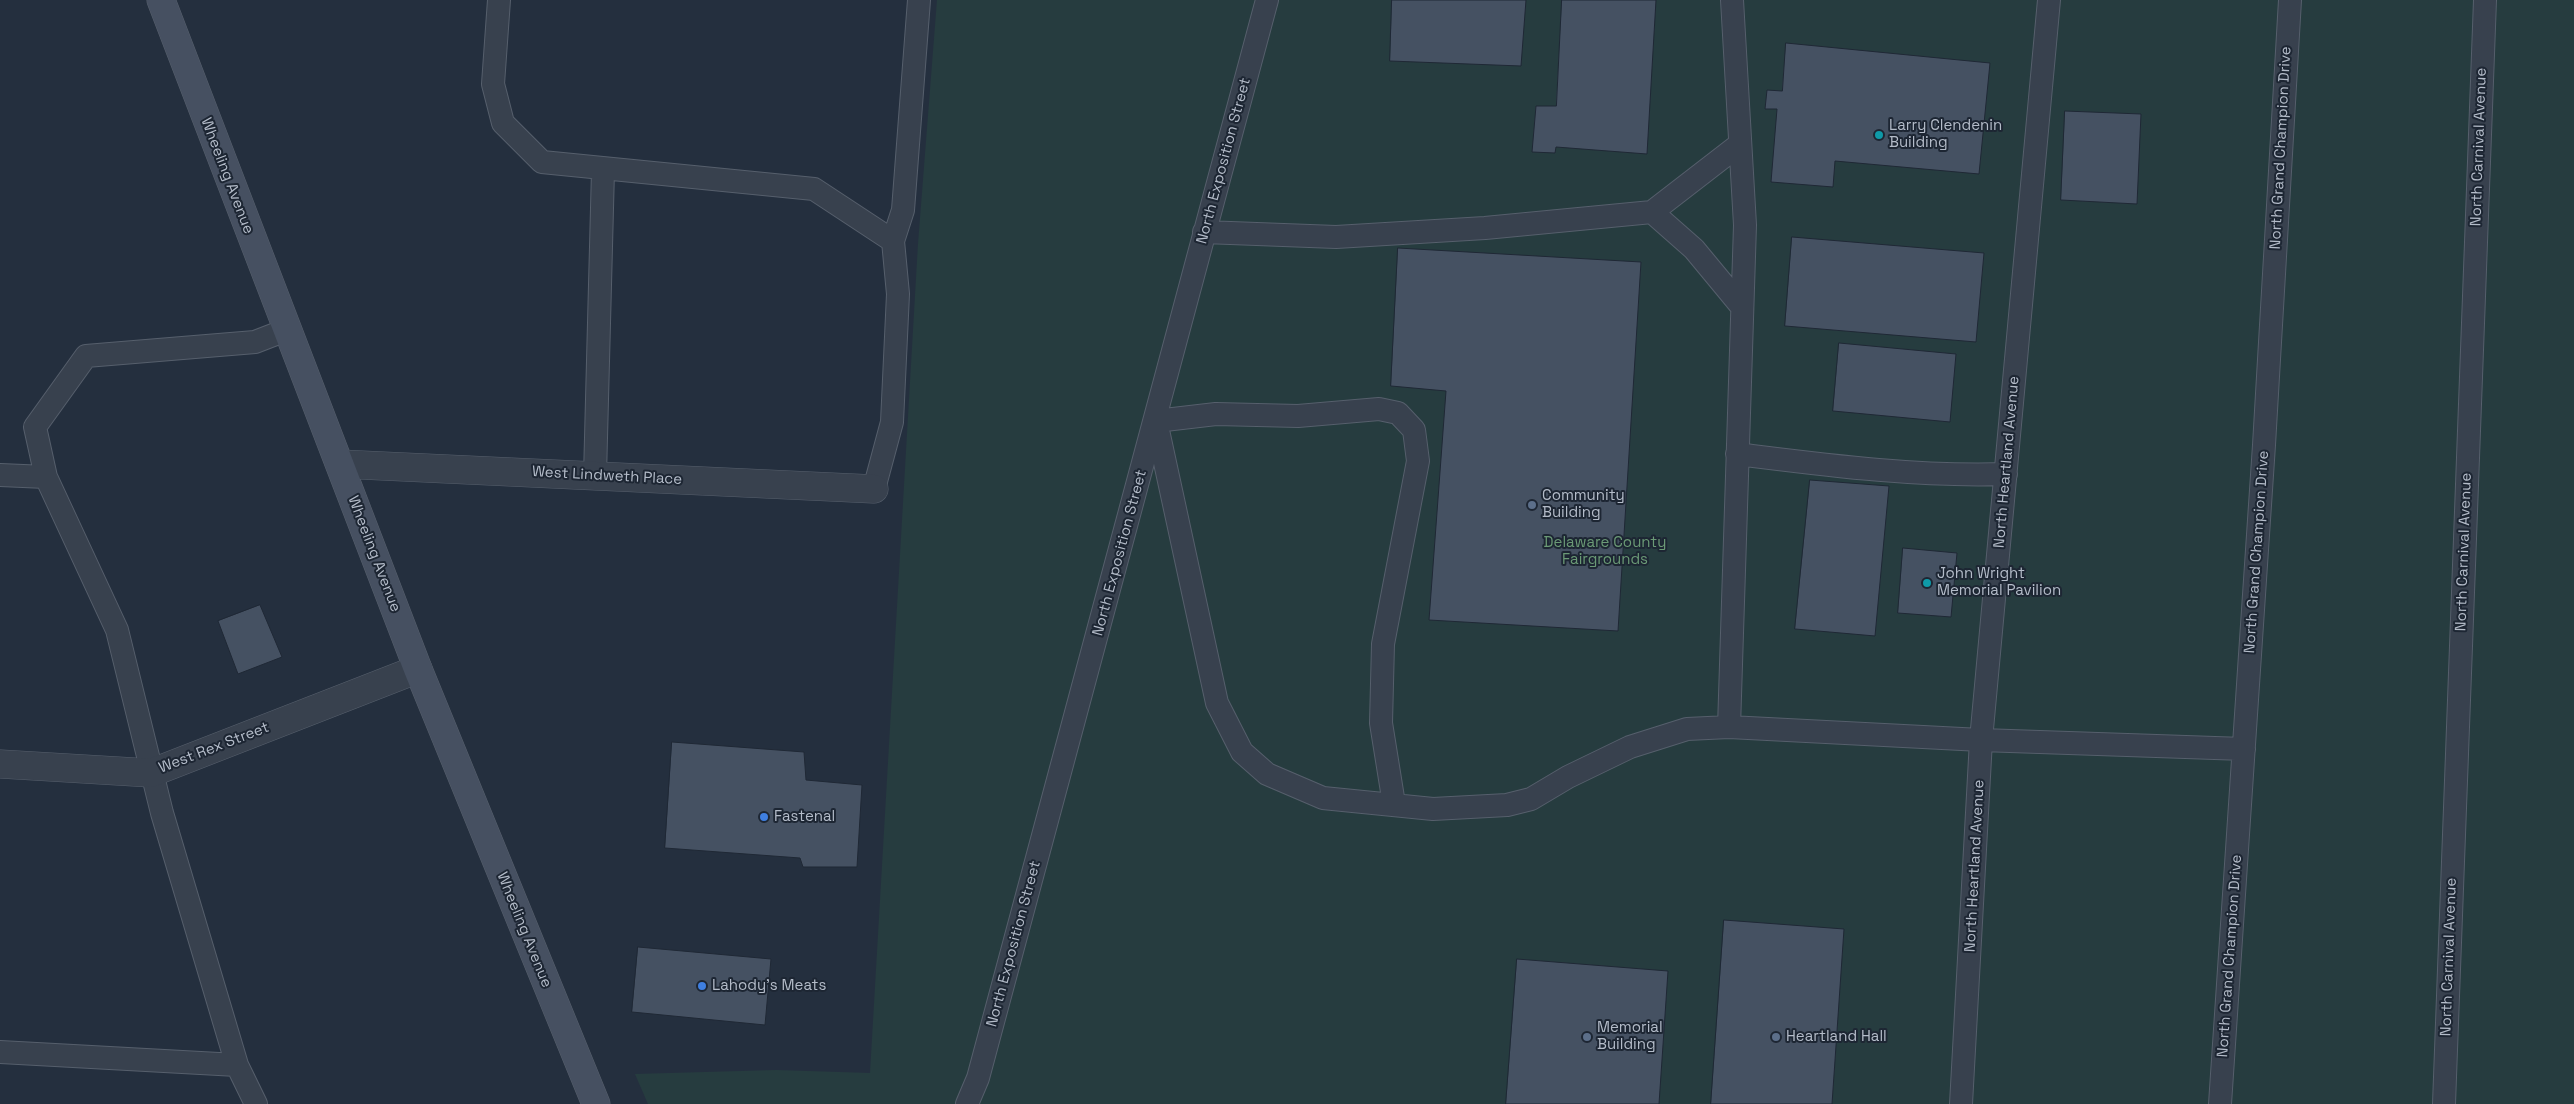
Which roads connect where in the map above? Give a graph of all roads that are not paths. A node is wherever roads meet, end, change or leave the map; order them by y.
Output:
1 (161, 0) edge
2 (499, 0) edge
3 (918, 0) edge
4 (1267, 0) edge
5 (1732, 0) edge
6 (2049, 0) edge
7 (2290, 0) edge
8 (2485, 0) edge
9 (1740, 144) junction
10 (603, 170) junction
11 (1652, 212) junction
12 (1204, 232) junction
13 (893, 241) junction
14 (1742, 306) junction
15 (286, 330) junction
16 (1156, 421) junction
17 (1737, 454) junction
18 (340, 464) junction
19 (2006, 474) junction
20 (0, 475) edge
21 (596, 476) junction
22 (46, 477) junction
23 (874, 489) joint
24 (418, 669) junction
25 (1729, 727) junction
26 (1981, 740) junction
27 (2244, 749) junction
28 (0, 764) edge
29 (151, 773) junction
30 (1394, 804) junction
31 (0, 1052) edge
32 (237, 1065) junction
33 (256, 1104) edge
34 (596, 1104) edge
35 (967, 1104) edge
36 (1961, 1104) edge
37 (2220, 1104) edge
38 (2444, 1104) edge

1 - 15 main road, Wheeling Avenue
2 - 10 lane
3 - 13 lane
4 - 12 lane, North Exposition Street
5 - 9 lane
6 - 19 lane, North Heartland Avenue
7 - 27 lane, North Grand Champion Drive
8 - 38 lane, North Carnival Avenue
9 - 11 lane
9 - 14 lane
10 - 13 lane
10 - 21 lane
11 - 12 lane
11 - 14 lane
12 - 16 lane, North Exposition Street
13 - 23 lane
14 - 17 lane
15 - 18 main road, Wheeling Avenue
15 - 22 lane
16 - 30 lane
16 - 30 lane
16 - 35 lane, North Exposition Street
17 - 19 lane
17 - 25 lane
18 - 21 street, West Lindweth Place
18 - 24 main road, Wheeling Avenue
19 - 26 lane, North Heartland Avenue
20 - 22 lane
21 - 23 street, West Lindweth Place
22 - 29 lane
24 - 29 street, West Rex Street
24 - 34 main road, Wheeling Avenue
25 - 26 lane
25 - 30 lane
26 - 27 lane
26 - 36 lane, North Heartland Avenue
27 - 37 lane, North Grand Champion Drive
28 - 29 street, West Rex Street
29 - 32 lane
31 - 32 lane
32 - 33 lane

